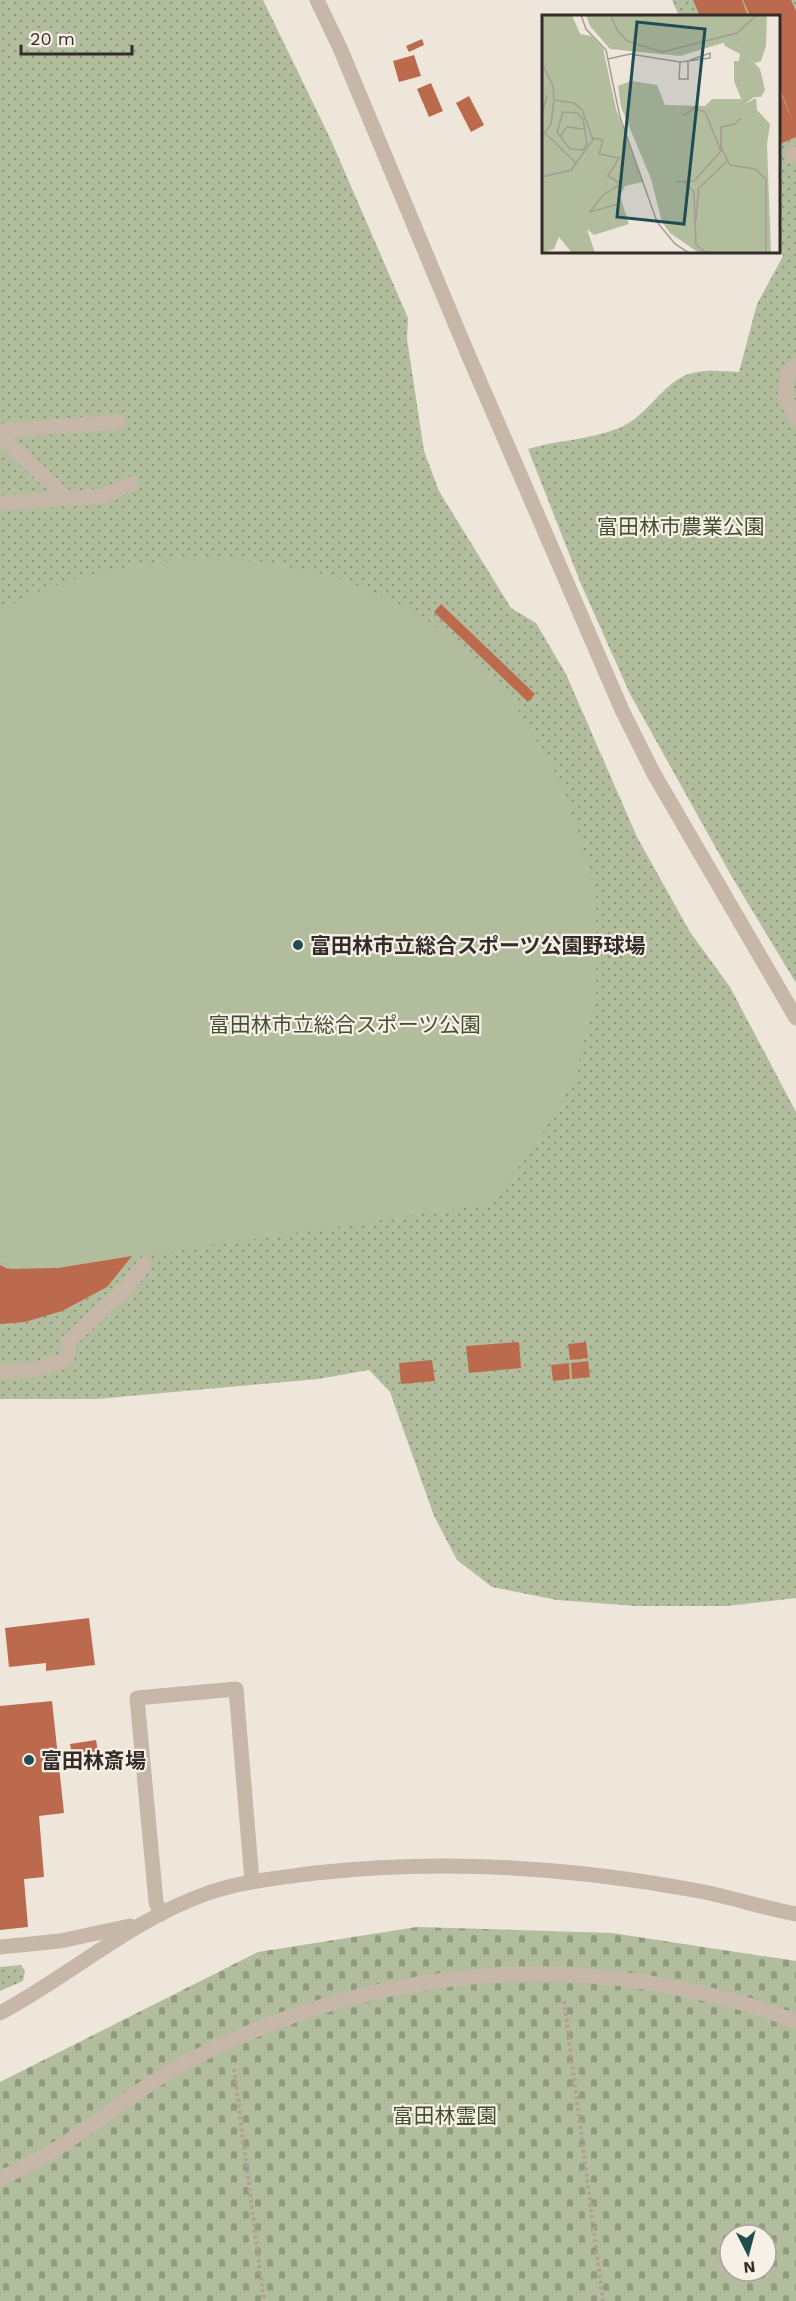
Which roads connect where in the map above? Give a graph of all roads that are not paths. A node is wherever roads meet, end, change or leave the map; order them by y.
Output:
1 (316, 0) edge
2 (796, 366) edge
3 (796, 419) edge
4 (118, 422) dead end
5 (0, 431) edge
6 (0, 436) edge
7 (131, 484) dead end
8 (68, 498) junction
9 (0, 503) edge
10 (796, 1018) edge
11 (145, 1264) dead end
12 (0, 1372) edge
13 (252, 1881) junction
14 (161, 1914) junction
15 (796, 1914) edge
16 (138, 1924) junction
17 (0, 1947) edge
18 (0, 2013) edge
19 (796, 2022) edge
20 (0, 2178) edge

1 - 10 street
2 - 3 street
4 - 5 street
6 - 8 street
7 - 8 street
8 - 9 street
11 - 12 street
13 - 14 street
13 - 14 street
13 - 15 street
14 - 16 street
16 - 17 street
16 - 18 street
19 - 20 street

